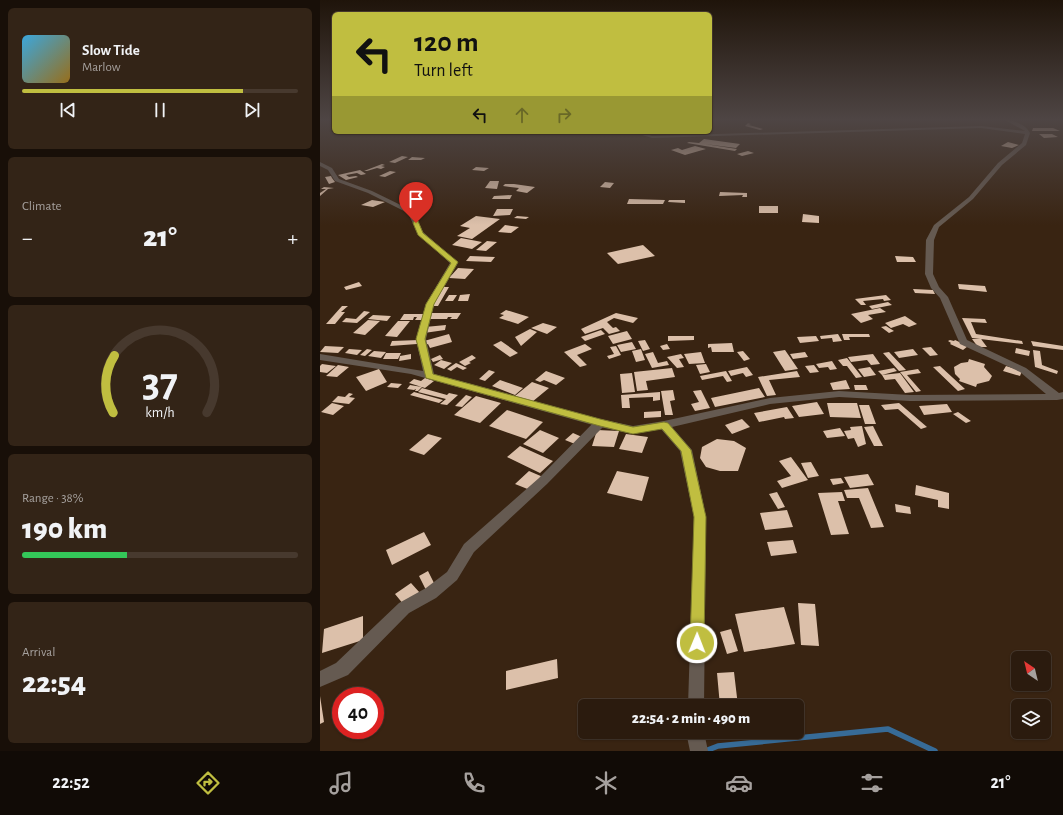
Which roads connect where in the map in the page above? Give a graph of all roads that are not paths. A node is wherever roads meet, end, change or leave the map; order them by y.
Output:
1 (1011, 155) edge
2 (320, 164) edge
3 (320, 357) edge
4 (429, 376) junction
5 (1060, 396) edge
6 (600, 422) junction
7 (664, 426) junction
8 (320, 679) edge
9 (696, 699) edge
10 (697, 739) edge
11 (699, 750) edge

1 - 5 street
2 - 4 street
3 - 4 street
4 - 6 street
5 - 7 street
6 - 7 street
6 - 8 street
7 - 9 street
10 - 11 street

